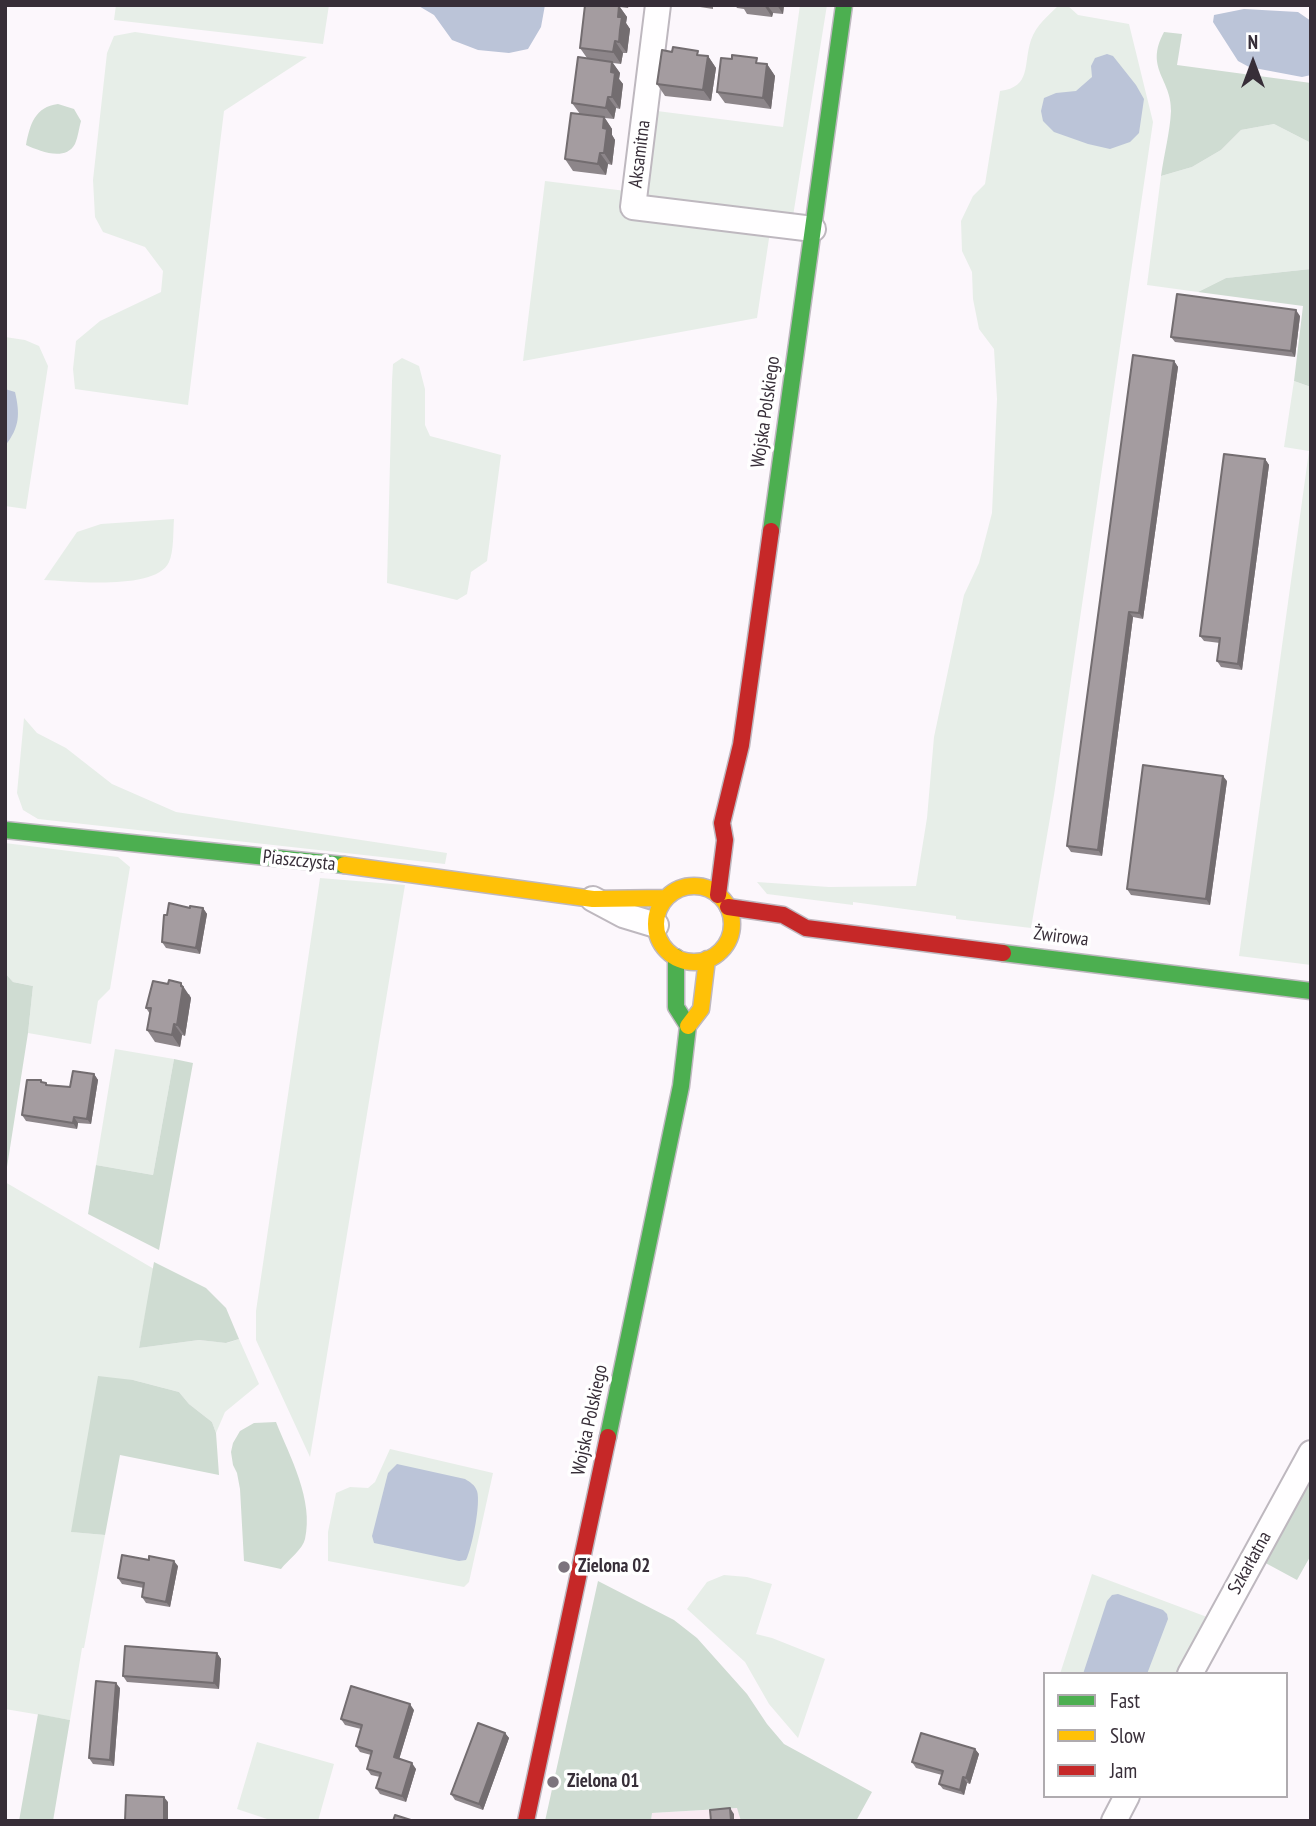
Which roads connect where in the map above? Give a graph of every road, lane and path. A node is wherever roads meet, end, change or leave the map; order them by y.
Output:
1 (658, 5) edge
2 (844, 5) edge
3 (813, 229) junction
4 (722, 823) junction
5 (5, 830) edge
6 (708, 835) dead end
7 (666, 898) junction
8 (593, 899) junction
9 (723, 901) junction
10 (656, 925) junction
11 (806, 928) junction
12 (782, 935) dead end
13 (676, 957) junction
14 (707, 959) junction
15 (1311, 991) edge
16 (688, 1026) junction
17 (1311, 1453) edge
18 (1191, 1672) edge
19 (1126, 1798) edge
20 (526, 1821) edge
21 (1114, 1821) edge

1 - 3 street, Aksamitna
2 - 3 street, Wojska Polskiego
3 - 4 street, Wojska Polskiego
4 - 6 street
4 - 9 street, Wojska Polskiego
5 - 8 street, Piaszczysta
7 - 8 street, Piaszczysta
7 - 9 street
7 - 10 street
8 - 10 street, Piaszczysta
9 - 11 street, Żwirowa
9 - 14 street
10 - 13 street
11 - 12 street, Żwirowa
11 - 15 street, Żwirowa
13 - 14 street
13 - 16 street, Wojska Polskiego
14 - 16 street, Wojska Polskiego
16 - 20 street, Wojska Polskiego
17 - 18 street, Szkarłatna
19 - 21 street

